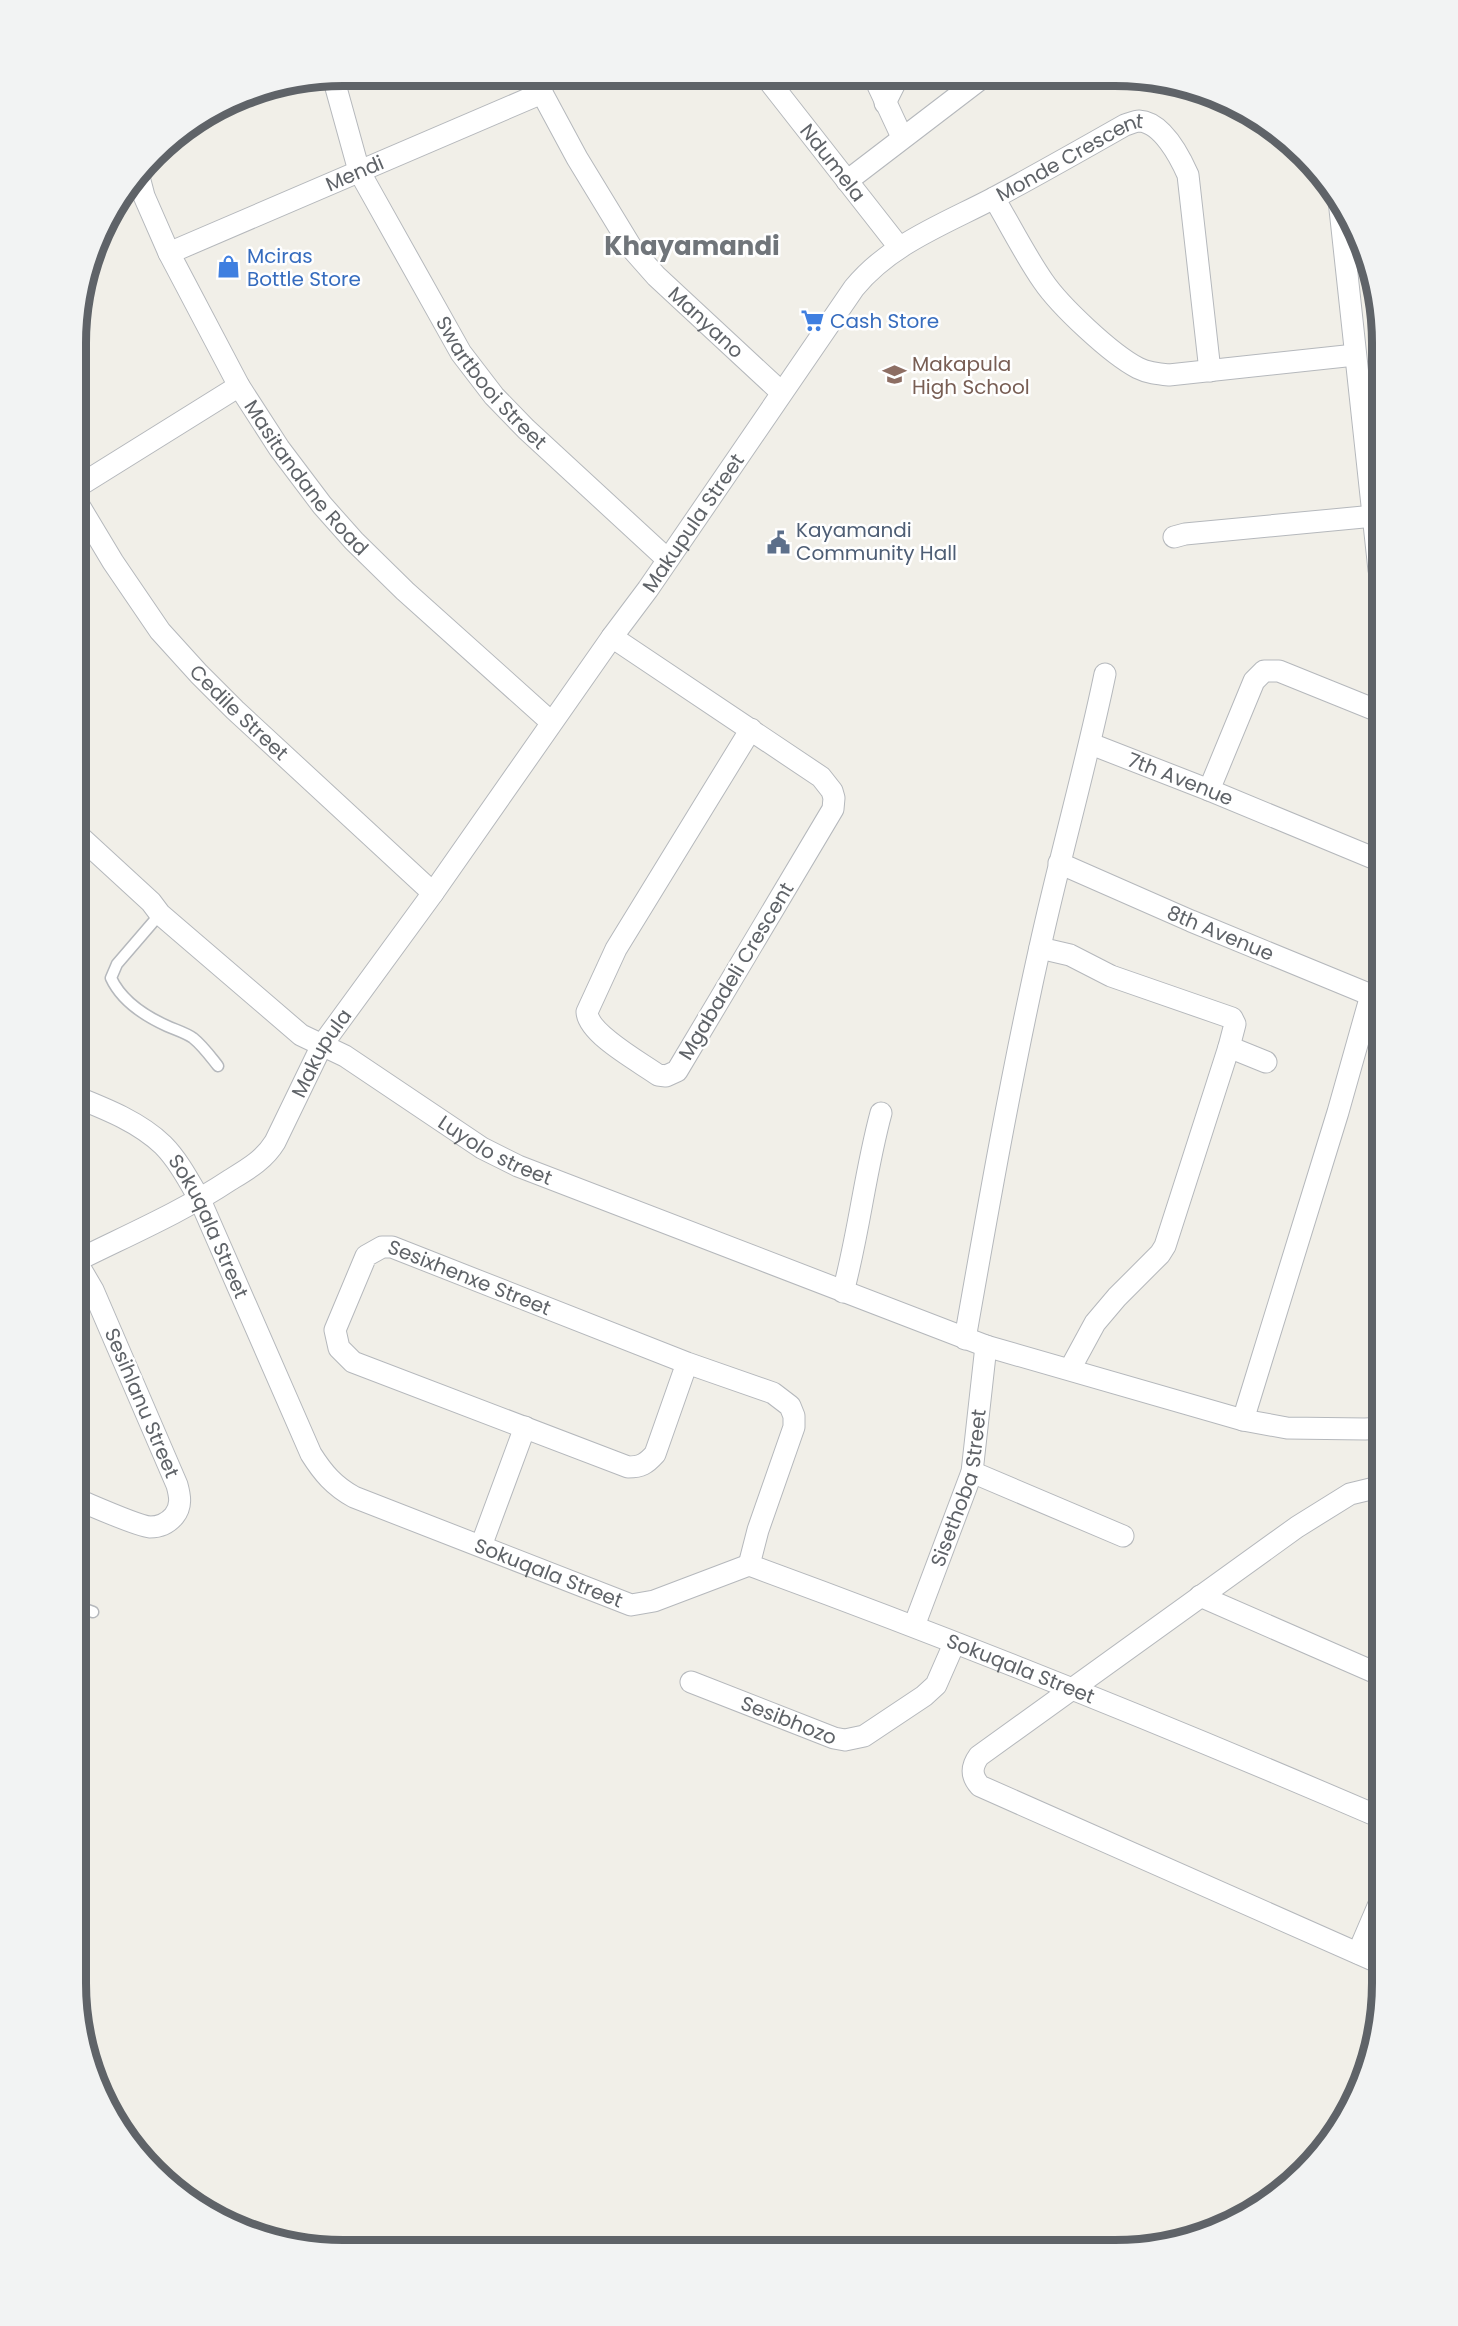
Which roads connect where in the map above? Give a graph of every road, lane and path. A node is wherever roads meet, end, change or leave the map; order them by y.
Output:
1 (335, 86) edge
2 (535, 86) edge
3 (540, 86) edge
4 (773, 86) edge
5 (878, 86) edge
6 (894, 86) edge
7 (972, 86) edge
8 (885, 103) junction
9 (902, 137) junction
10 (359, 171) junction
11 (847, 181) junction
12 (141, 184) edge
13 (994, 198) junction
14 (1341, 220) edge
15 (899, 247) junction
16 (169, 254) junction
17 (1355, 355) junction
18 (1210, 371) junction
19 (239, 386) junction
20 (781, 392) junction
21 (86, 481) edge
22 (1372, 499) edge
23 (1372, 516) edge
24 (86, 517) edge
25 (1174, 537) dead end
26 (667, 559) junction
27 (612, 637) junction
28 (1105, 674) dead end
29 (1372, 709) edge
30 (551, 723) junction
31 (751, 729) junction
32 (1090, 744) junction
33 (1209, 790) junction
34 (86, 843) edge
35 (1372, 857) edge
36 (1059, 863) junction
37 (433, 893) junction
38 (160, 914) junction
39 (1040, 948) junction
40 (1372, 995) edge
41 (1372, 1012) edge
42 (322, 1045) junction
43 (1229, 1047) junction
44 (1266, 1062) dead end
45 (218, 1066) dead end
46 (86, 1101) edge
47 (880, 1113) dead end
48 (200, 1200) junction
49 (86, 1256) edge
50 (86, 1278) edge
51 (843, 1292) junction
52 (965, 1339) junction
53 (986, 1346) junction
54 (687, 1363) junction
55 (1070, 1369) junction
56 (1243, 1420) junction
57 (525, 1427) junction
58 (1372, 1429) edge
59 (972, 1473) junction
60 (1372, 1489) edge
61 (86, 1503) edge
62 (1124, 1536) dead end
63 (481, 1546) junction
64 (749, 1565) junction
65 (1200, 1596) junction
66 (86, 1610) edge
67 (93, 1612) dead end
68 (915, 1626) junction
69 (954, 1644) junction
70 (1372, 1671) edge
71 (691, 1682) dead end
72 (1074, 1688) junction
73 (1372, 1814) edge
74 (1372, 1920) edge
75 (1358, 1953) junction
76 (1372, 1959) edge

1 - 10 street, Swartbooi Street
2 - 10 street, Mendi
3 - 20 street, Manyano
4 - 11 street, Ndumela
5 - 8 street
6 - 8 street
7 - 9 street
8 - 9 street
9 - 11 street
10 - 16 street, Mendi
10 - 26 street, Swartbooi Street
11 - 15 street, Ndumela
12 - 16 street, Masitandane Road
13 - 15 street, Makupula Street
13 - 18 street, Monde Crescent
13 - 18 street, Monde Crescent
14 - 17 street
15 - 20 street, Makupula Street
16 - 19 street, Masitandane Road
17 - 18 street, Monde Crescent
17 - 22 street
19 - 21 street
19 - 30 street, Masitandane Road
20 - 26 street, Makupula Street
23 - 25 street
24 - 37 street, Cedile Street
26 - 27 street, Makupula Street
27 - 30 street, Makupula Street
27 - 31 street, Mgabadeli Crescent
28 - 32 street
29 - 33 street
30 - 37 street, Makupula Street
31 - 31 street, Mgabadeli Crescent
32 - 33 street, 7th Avenue
32 - 36 street
33 - 35 street, 7th Avenue
34 - 38 street, Luyolo street
36 - 39 street
36 - 40 street, 8th Avenue
37 - 42 street, Makupula
38 - 42 street, Luyolo street
38 - 45 lane
39 - 43 street
39 - 52 street
41 - 56 street
42 - 48 street, Makupula
42 - 51 street, Luyolo street
43 - 44 street
43 - 55 street
46 - 48 street, Sokuqala Street
47 - 51 street
48 - 49 street, Sesihlanu Street
48 - 63 street, Sokuqala Street
50 - 61 street, Sesihlanu Street
51 - 52 street, Luyolo street
52 - 53 street, Luyolo street
53 - 55 street, Luyolo street
53 - 59 street, Sisethoba Street
54 - 57 street, Sesixhenxe Street
54 - 57 street, Sesixhenxe Street
54 - 64 street, Sesixhenxe Street
55 - 56 street, Luyolo street
56 - 58 street, Luyolo street
57 - 63 street
59 - 62 street
59 - 68 street, Sisethoba Street
60 - 65 street
63 - 64 street, Sokuqala Street
64 - 68 street, Sokuqala Street
65 - 70 street
65 - 72 street
66 - 67 lane
68 - 69 street, Sokuqala Street
69 - 71 street, Sesibhozo
69 - 72 street, Sokuqala Street
72 - 73 street, Sokuqala Street
72 - 75 street
74 - 75 street
75 - 76 street

